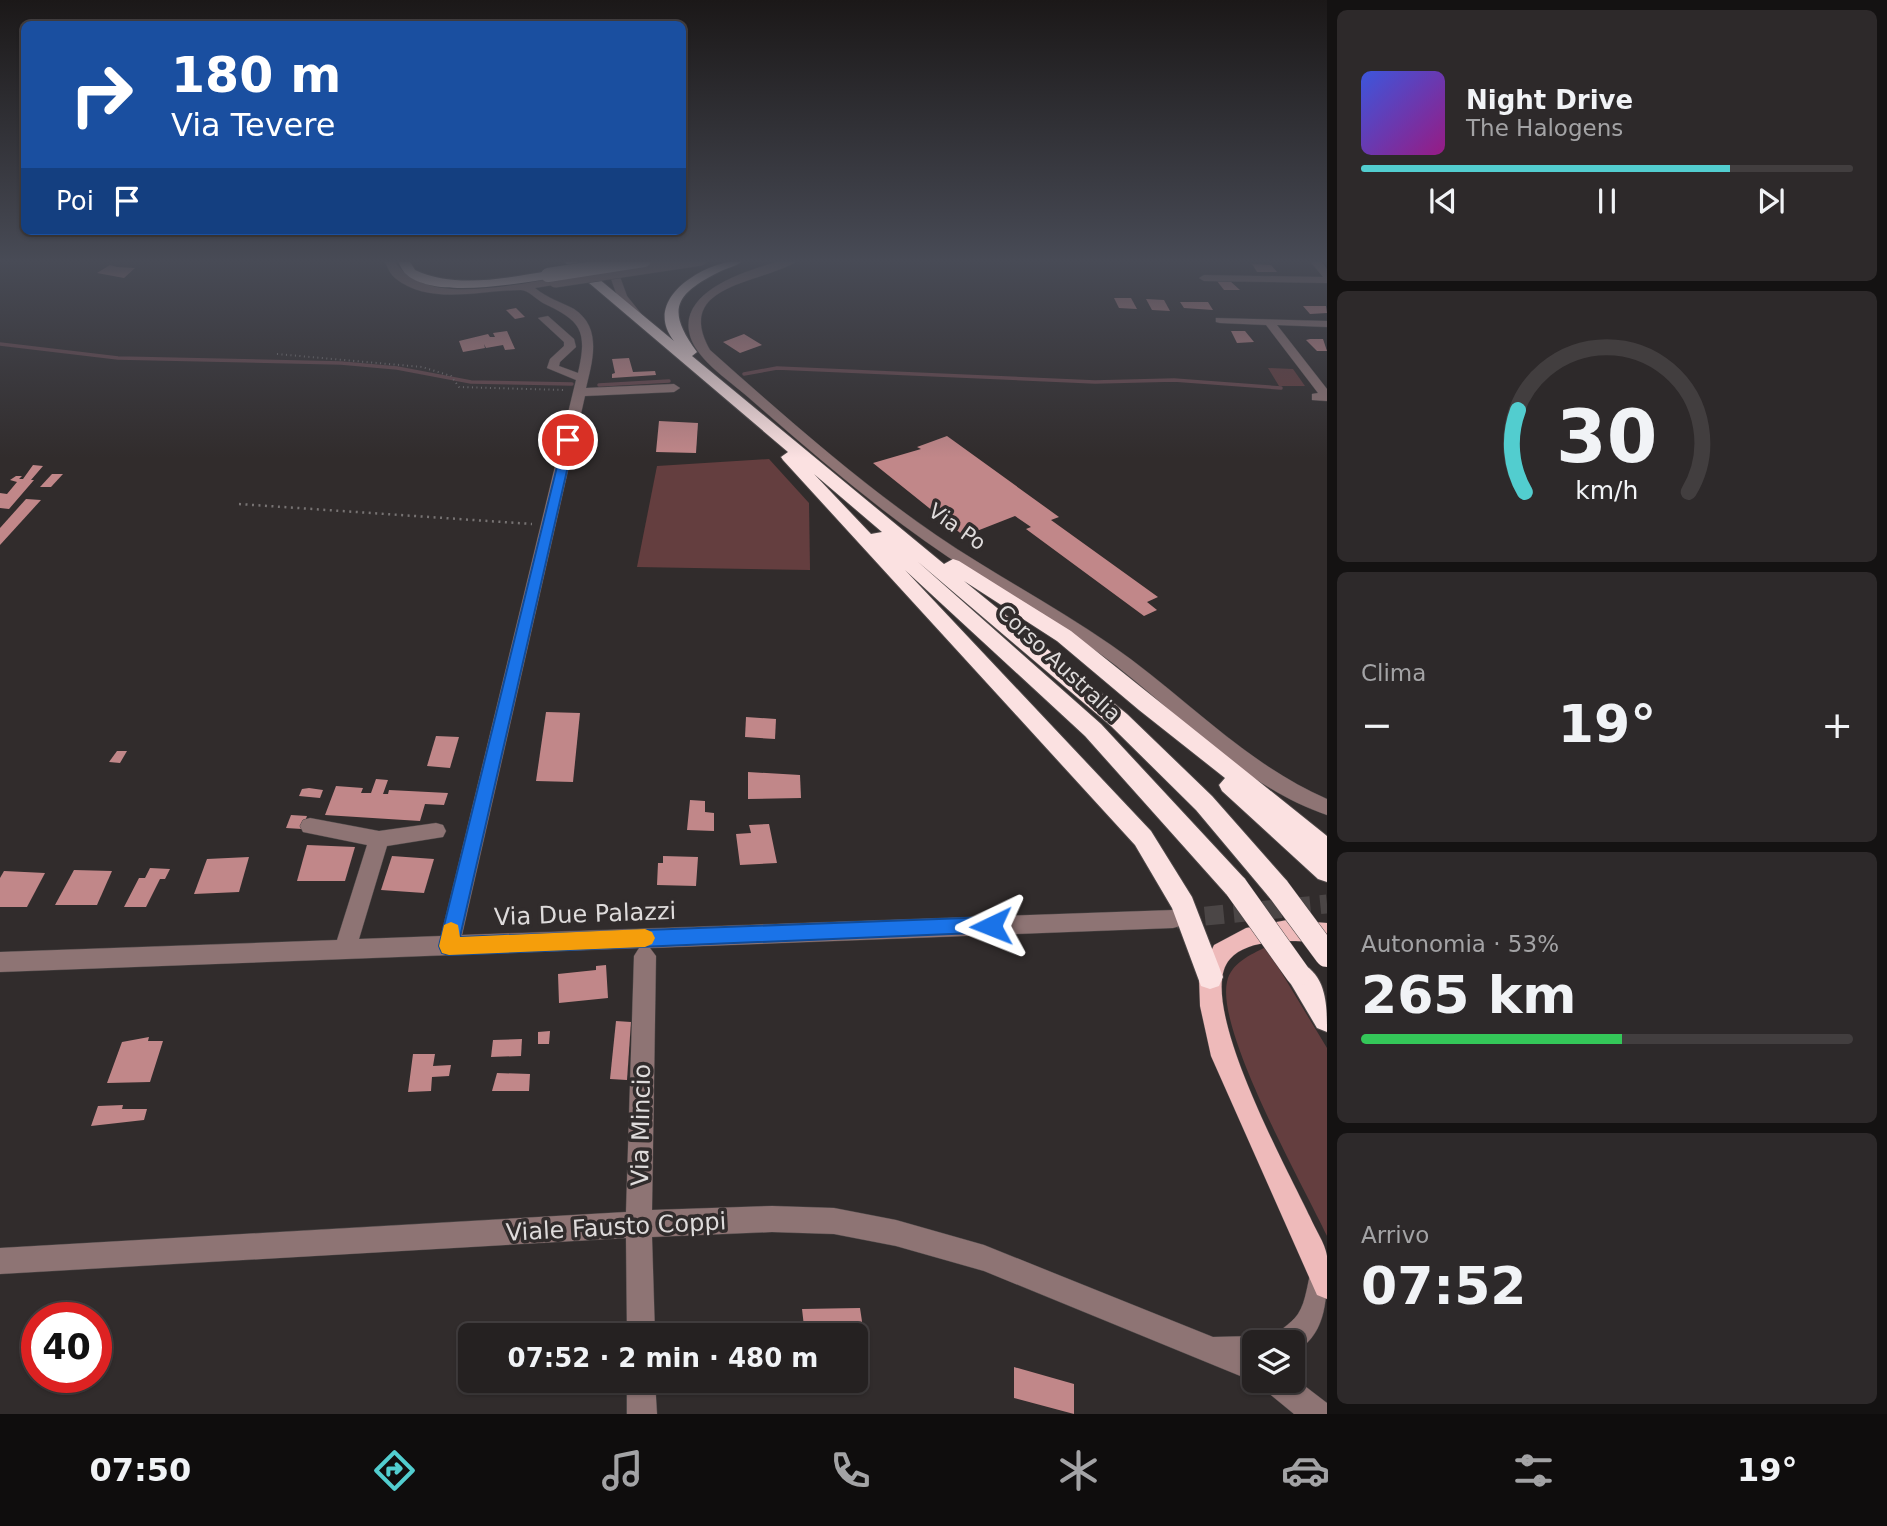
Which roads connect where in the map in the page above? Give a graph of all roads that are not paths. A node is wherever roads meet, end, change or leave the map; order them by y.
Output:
1 (553, 326) edge
2 (583, 326) edge
3 (633, 326) edge
4 (647, 326) edge
5 (673, 326) edge
6 (693, 326) edge
7 (1272, 326) edge
8 (582, 387) junction
9 (674, 388) dead end
10 (1317, 397) dead end
11 (1327, 397) edge
12 (1327, 397) edge
13 (754, 415) junction
14 (787, 456) junction
15 (837, 483) junction
16 (1146, 705) junction
17 (1327, 807) edge
18 (310, 826) dead end
19 (436, 831) dead end
20 (379, 839) junction
21 (1327, 850) edge
22 (1327, 872) edge
23 (1173, 919) tunnel mouth
24 (1327, 933) edge
25 (449, 946) junction
26 (345, 950) junction
27 (645, 956) dead end
28 (1327, 956) edge
29 (0, 962) edge
30 (1210, 977) junction
31 (1327, 1019) edge
32 (639, 1224) junction
33 (0, 1261) edge
34 (1325, 1280) edge
35 (641, 1323) edge
36 (1304, 1330) edge
37 (1211, 1349) junction
38 (1242, 1350) edge
39 (1242, 1362) edge
40 (641, 1393) edge
41 (1291, 1393) edge
42 (642, 1414) edge
43 (1317, 1414) edge

1 - 8 street
2 - 8 street
3 - 14 highway
4 - 13 highway
5 - 13 highway
6 - 17 street, Via Po
7 - 11 street
8 - 9 street
8 - 25 street
10 - 12 street
13 - 15 highway
14 - 30 highway
14 - 31 highway, Corso Australia, bridge
15 - 16 highway
15 - 28 highway, Corso Australia, bridge
16 - 21 highway
16 - 22 highway
18 - 20 street
19 - 20 street
20 - 26 street
23 - 25 street, Via Due Palazzi
24 - 30 main road
25 - 26 street, Via Due Palazzi
26 - 29 street, Via Due Palazzi
27 - 32 street, Via Mincio
30 - 34 main road
32 - 33 street, Viale Fausto Coppi
32 - 35 street, Via Mincio
32 - 37 street, Viale Fausto Coppi
34 - 36 street
37 - 38 street
37 - 39 street, Viale Fausto Coppi
40 - 42 street
41 - 43 street

